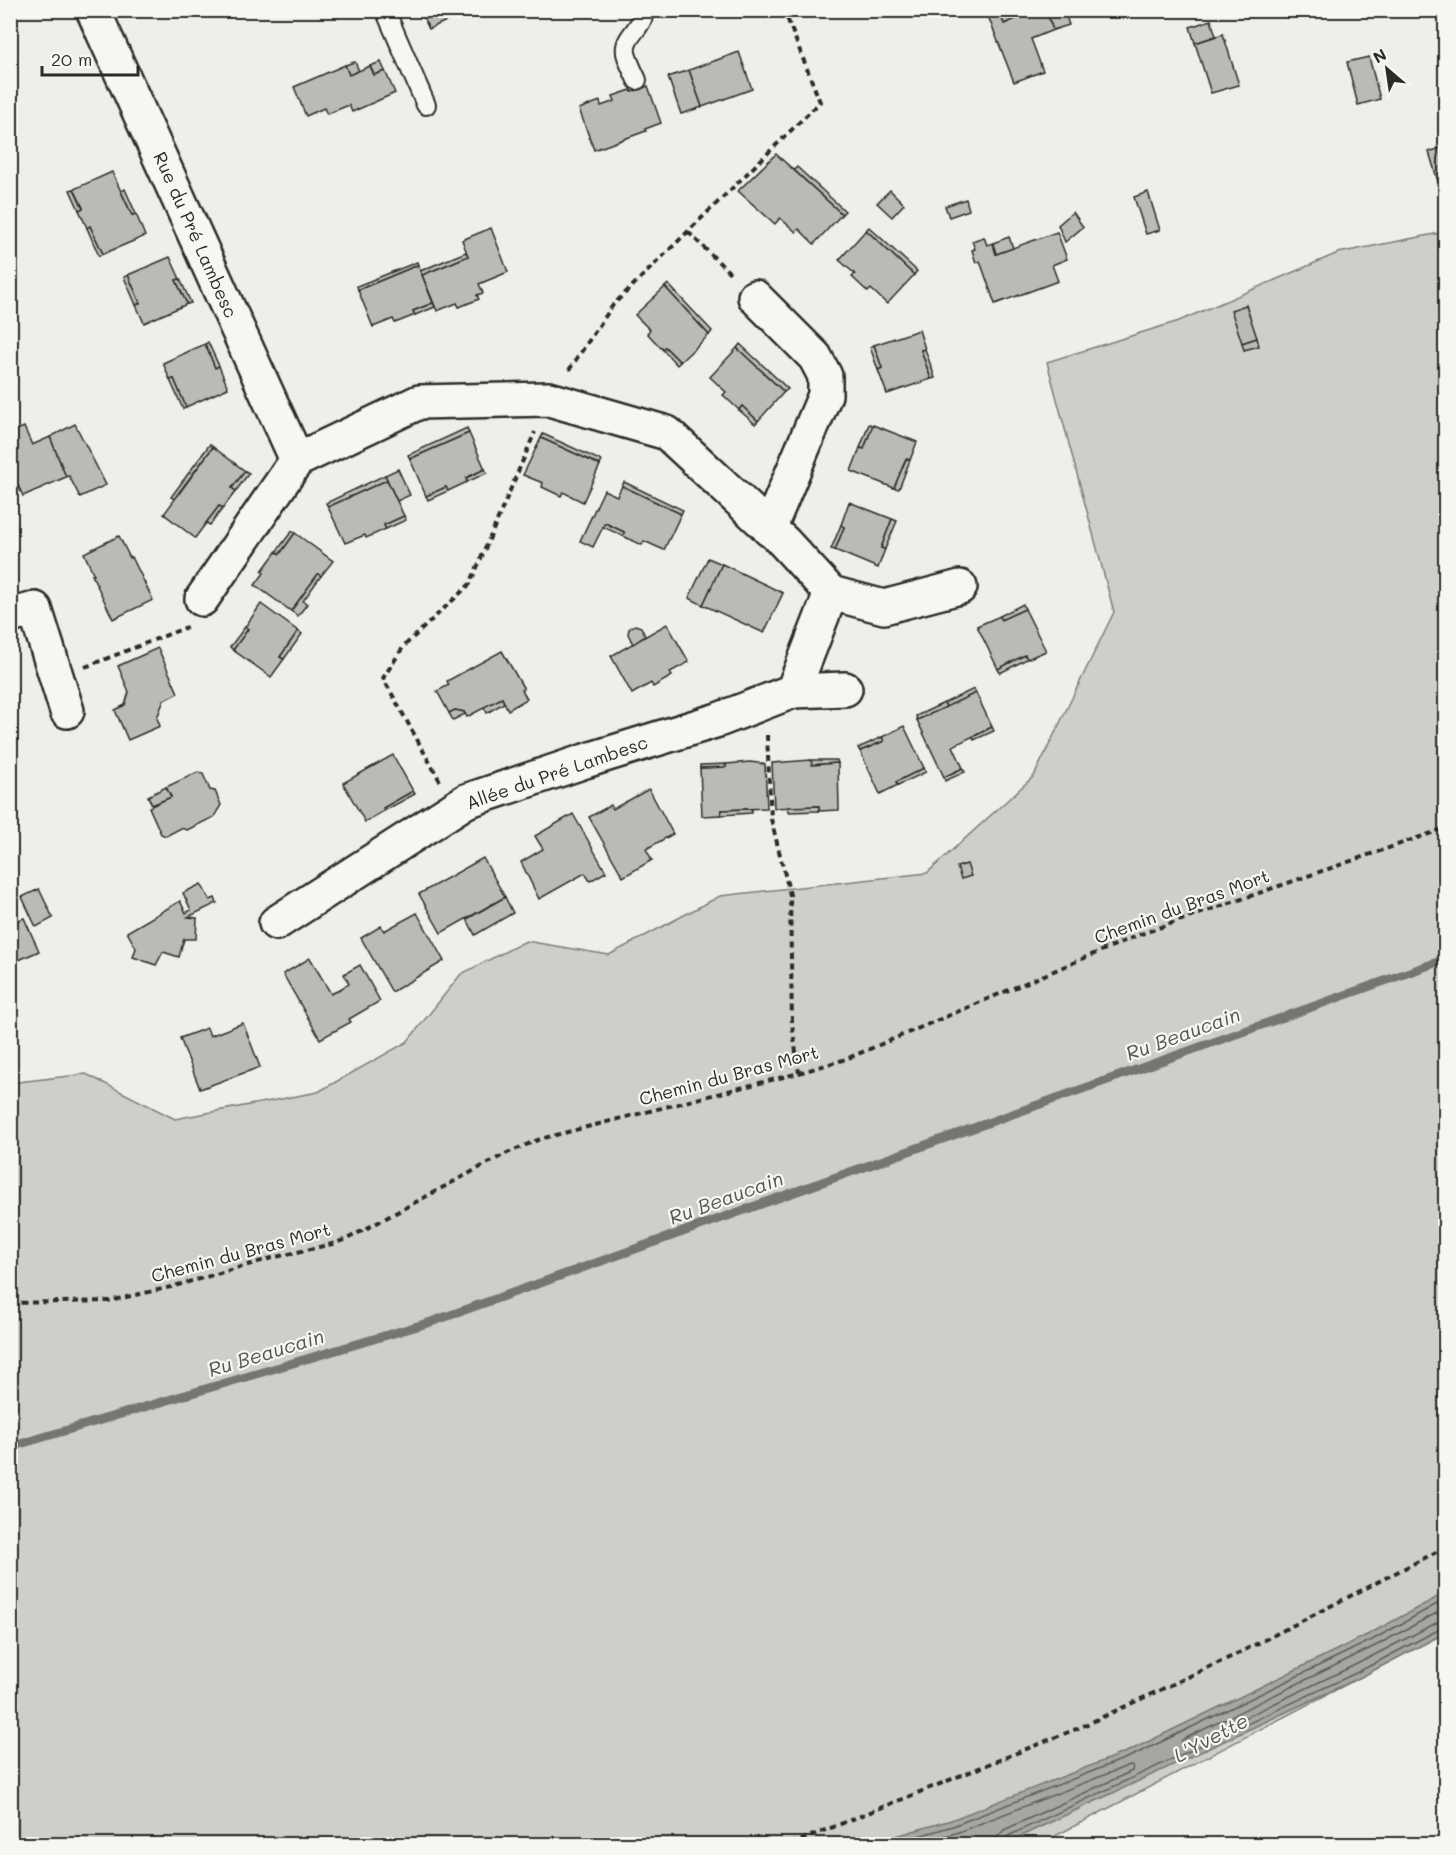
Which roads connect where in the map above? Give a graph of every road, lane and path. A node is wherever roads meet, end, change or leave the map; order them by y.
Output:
1 (93, 10) edge
2 (385, 10) edge
3 (644, 10) edge
4 (637, 80) dead end
5 (426, 105) dead end
6 (688, 232) dead end
7 (755, 297) joint
8 (297, 460) junction
9 (770, 529) junction
10 (960, 586) dead end
11 (831, 593) junction
12 (202, 599) joint
13 (10, 616) edge
14 (57, 678) junction
15 (844, 689) dead end
16 (779, 696) junction
17 (67, 711) dead end
18 (1446, 828) edge
19 (276, 924) dead end
20 (799, 1073) junction
21 (10, 1303) edge
22 (1446, 1546) edge
23 (791, 1845) edge

1 - 8 street, Rue du Pré Lambesc
2 - 5 lane
3 - 4 lane
6 - 7 path
7 - 9 street
8 - 9 street
8 - 12 street
9 - 11 street
10 - 11 street
11 - 16 street
12 - 14 path
13 - 14 street
14 - 17 street
15 - 16 street, Allée du Pré Lambesc
16 - 19 street, Allée du Pré Lambesc
16 - 20 path
18 - 20 path, Chemin du Bras Mort
20 - 21 path, Chemin du Bras Mort
22 - 23 path

